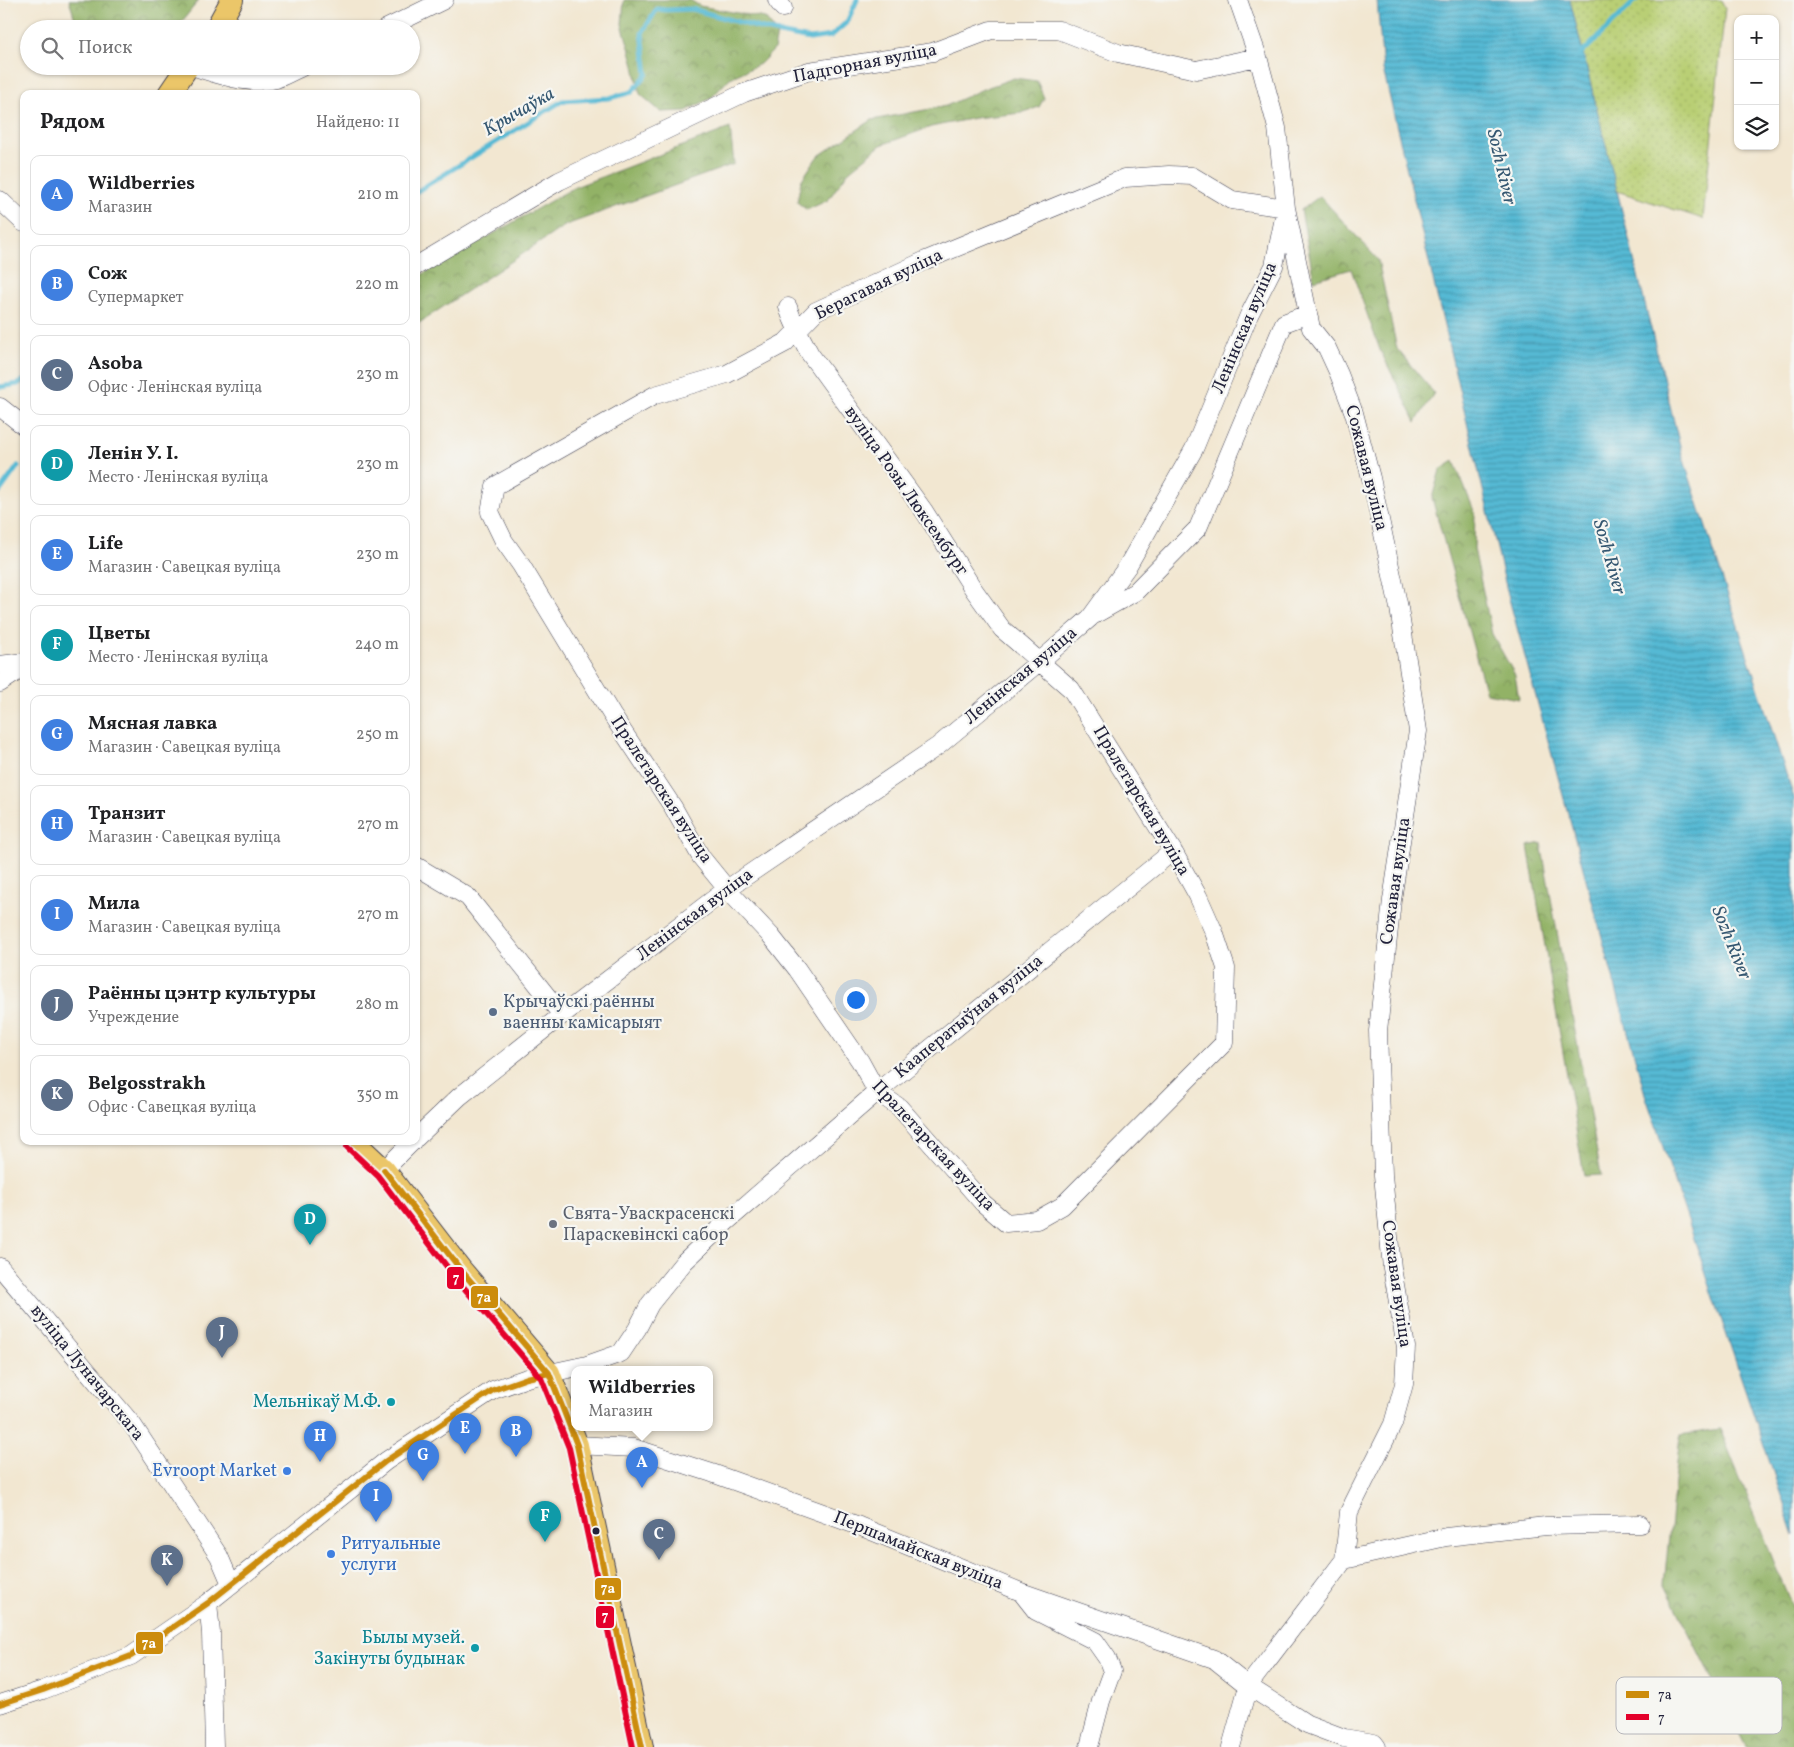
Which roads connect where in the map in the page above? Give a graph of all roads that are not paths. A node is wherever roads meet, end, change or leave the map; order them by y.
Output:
1 (232, 0) edge
2 (444, 0) edge
3 (1238, 0) edge
4 (221, 20) edge
5 (404, 20) edge
6 (1258, 57) junction
7 (183, 75) edge
8 (219, 75) edge
9 (285, 75) edge
10 (172, 90) edge
11 (0, 200) edge
12 (1286, 208) junction
13 (20, 219) edge
14 (420, 264) edge
15 (788, 307) dead end
16 (1308, 314) junction
17 (798, 330) junction
18 (0, 407) edge
19 (20, 423) edge
20 (495, 486) joint
21 (1090, 618) junction
22 (20, 662) edge
23 (1039, 662) junction
24 (0, 664) edge
25 (20, 670) edge
26 (0, 683) edge
27 (1173, 851) junction
28 (420, 868) edge
29 (727, 889) junction
30 (562, 1015) junction
31 (877, 1092) junction
32 (420, 1134) edge
33 (357, 1145) edge
34 (409, 1145) edge
35 (384, 1170) junction
36 (0, 1267) edge
37 (582, 1366) edge
38 (571, 1368) edge
39 (549, 1373) junction
40 (571, 1430) edge
41 (572, 1431) edge
42 (577, 1445) junction
43 (1640, 1524) dead end
44 (1344, 1560) junction
45 (231, 1584) junction
46 (1021, 1592) junction
47 (208, 1603) junction
48 (1248, 1686) junction
49 (0, 1704) edge
50 (214, 1747) edge
51 (642, 1747) edge
52 (1090, 1747) edge
53 (1231, 1747) edge
54 (1377, 1747) edge

1 - 4 main road
2 - 5 street
3 - 6 street, Ленінская вуліца
6 - 12 street, Ленінская вуліца
6 - 14 street, Падгорная вуліца
7 - 10 main road
8 - 9 street
11 - 13 street
12 - 16 street, Сожавая вуліца
12 - 17 street, Берагавая вуліца
12 - 21 street, Ленінская вуліца
15 - 17 street, вуліца Розы Люксембург
16 - 21 street
16 - 44 street, Сожавая вуліца
17 - 20 street, Берагавая вуліца
17 - 23 street, вуліца Розы Люксембург
18 - 19 street
20 - 29 street, Пралетарская вуліца
21 - 23 street, Ленінская вуліца
22 - 24 street
23 - 27 street, Пралетарская вуліца
23 - 29 street, Ленінская вуліца
25 - 26 street
27 - 31 street, Кааператыўная вуліца
27 - 31 street, Пралетарская вуліца
28 - 30 street
29 - 30 street, Ленінская вуліца
29 - 31 street, Пралетарская вуліца
30 - 32 street, Ленінская вуліца
31 - 37 street, Кааператыўная вуліца
33 - 35 main road
34 - 35 street
35 - 39 main road
36 - 45 street, вуліца Луначарскага
38 - 39 street, Кааператыўная вуліца
39 - 40 main road
39 - 45 street, Кааператыўная вуліца
41 - 42 main road
42 - 46 street, Першамайская вуліца
42 - 51 main road
43 - 44 street
44 - 48 street
45 - 47 street, Кааператыўная вуліца
46 - 48 street, Першамайская вуліца
46 - 52 street
47 - 49 street, Кааператыўная вуліца
47 - 50 street
48 - 53 street
48 - 54 street, Першамайская вуліца

